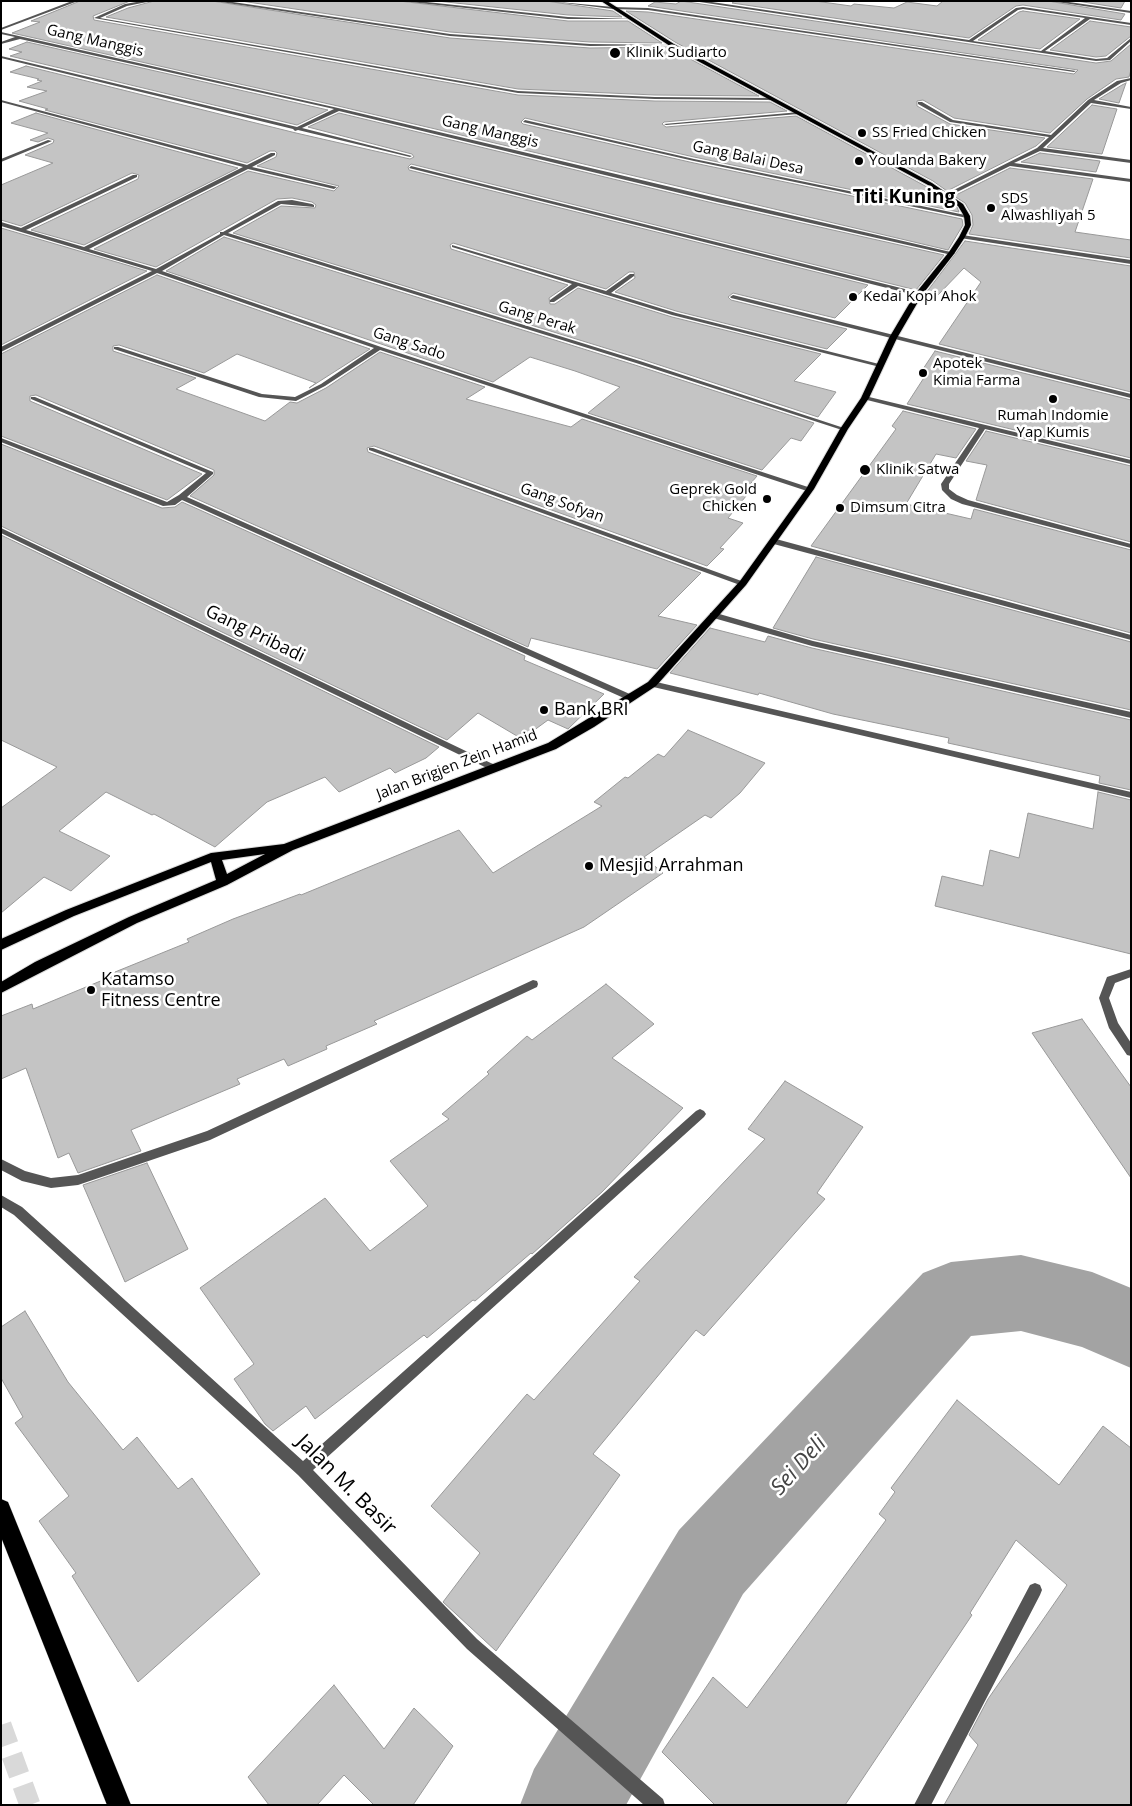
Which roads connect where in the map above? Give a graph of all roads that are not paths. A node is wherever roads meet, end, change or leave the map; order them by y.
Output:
1 (76, 1) edge
2 (150, 1) edge
3 (216, 1) edge
4 (404, 1) edge
5 (550, 1) edge
6 (603, 1) edge
7 (694, 1) edge
8 (1052, 1) edge
9 (613, 8) junction
10 (1131, 12) edge
11 (1090, 18) junction
12 (632, 19) junction
13 (1131, 24) edge
14 (1, 28) edge
15 (1, 33) edge
16 (22, 37) junction
17 (949, 37) junction
18 (1131, 39) edge
19 (971, 40) junction
20 (1, 43) edge
21 (672, 45) junction
22 (936, 51) junction
23 (1044, 52) junction
24 (1, 57) edge
25 (1074, 71) dead end
26 (1131, 79) edge
27 (770, 98) junction
28 (1, 101) edge
29 (1090, 102) junction
30 (920, 103) dead end
31 (1131, 108) edge
32 (338, 109) junction
33 (798, 113) junction
34 (525, 121) dead end
35 (666, 124) dead end
36 (295, 130) junction
37 (1051, 136) junction
38 (50, 141) dead end
39 (1039, 150) junction
40 (273, 154) dead end
41 (410, 156) dead end
42 (1, 161) edge
43 (1131, 162) edge
44 (1009, 164) junction
45 (247, 167) junction
46 (411, 167) dead end
47 (135, 176) dead end
48 (1131, 182) edge
49 (334, 187) dead end
50 (947, 195) junction
51 (312, 206) dead end
52 (967, 216) junction
53 (1, 224) edge
54 (22, 230) junction
55 (222, 233) junction
56 (962, 237) junction
57 (454, 246) dead end
58 (85, 249) junction
59 (952, 253) junction
60 (1131, 262) edge
61 (157, 271) junction
62 (632, 274) dead end
63 (577, 284) junction
64 (606, 294) junction
65 (919, 294) junction
66 (733, 297) dead end
67 (552, 301) dead end
68 (893, 338) junction
69 (116, 348) dead end
70 (379, 348) junction
71 (1, 350) edge
72 (880, 365) junction
73 (1131, 396) edge
74 (34, 398) dead end
75 (865, 398) junction
76 (983, 427) junction
77 (844, 429) junction
78 (1, 440) edge
79 (371, 449) dead end
80 (1131, 462) edge
81 (810, 489) junction
82 (182, 497) junction
83 (1, 530) edge
84 (773, 541) junction
85 (1131, 546) edge
86 (743, 583) junction
87 (713, 616) junction
88 (1131, 638) edge
89 (652, 684) junction
90 (629, 697) junction
91 (1131, 715) edge
92 (494, 768) junction
93 (1131, 795) edge
94 (289, 847) junction
95 (215, 856) junction
96 (223, 882) junction
97 (1, 945) edge
98 (1131, 973) edge
99 (533, 984) dead end
100 (1, 988) edge
101 (1131, 1052) edge
102 (700, 1114) dead end
103 (1, 1164) edge
104 (1, 1200) edge
105 (303, 1470) junction
106 (1, 1508) edge
107 (1035, 1590) dead end
108 (119, 1805) edge
109 (657, 1805) edge
110 (922, 1805) edge

1 - 14 street
2 - 27 street
3 - 21 street
4 - 12 street
5 - 9 street
6 - 9 main road
7 - 17 street
8 - 10 street
9 - 12 main road
9 - 22 street
11 - 13 street
11 - 19 street
11 - 23 street
12 - 21 main road
15 - 16 street, Gang Manggis
16 - 20 street
16 - 32 street, Gang Manggis
17 - 19 street
17 - 22 street
18 - 23 street
19 - 23 street
21 - 27 main road
22 - 25 street
24 - 36 street
26 - 29 street
27 - 33 main road
28 - 45 street
29 - 31 street
29 - 37 street
30 - 37 street
32 - 36 street
32 - 59 street, Gang Manggis
33 - 35 street
33 - 50 main road
34 - 52 street, Gang Balai Desa
36 - 41 street
37 - 39 street
38 - 42 street
39 - 43 street
39 - 44 street
40 - 45 street
44 - 48 street
44 - 50 street
45 - 49 street
45 - 58 street
46 - 65 street
47 - 54 street
50 - 52 main road
51 - 55 street
52 - 56 main road, Jalan Brigjen Zein Hamid
53 - 54 street, Gang Sado
54 - 58 street, Gang Sado
55 - 61 street
55 - 77 street, Gang Perak
56 - 59 main road, Jalan Brigjen Zein Hamid
56 - 60 street
57 - 63 street
58 - 61 street, Gang Sado
59 - 65 main road, Jalan Brigjen Zein Hamid
61 - 70 street, Gang Sado
61 - 71 street
62 - 64 street
63 - 64 street
63 - 67 street
64 - 72 street
65 - 68 main road, Jalan Brigjen Zein Hamid
66 - 68 street
68 - 72 main road, Jalan Brigjen Zein Hamid
68 - 73 street
69 - 70 street
70 - 81 street, Gang Sado
72 - 75 main road, Jalan Brigjen Zein Hamid
74 - 82 street
75 - 76 street
75 - 77 main road, Jalan Brigjen Zein Hamid
76 - 80 street
76 - 85 street
77 - 81 main road, Jalan Brigjen Zein Hamid
78 - 82 street
79 - 86 street, Gang Sofyan
81 - 84 main road, Jalan Brigjen Zein Hamid
82 - 90 street
83 - 92 street, Gang Pribadi
84 - 86 main road, Jalan Brigjen Zein Hamid
84 - 88 street
86 - 87 main road, Jalan Brigjen Zein Hamid
87 - 89 main road, Jalan Brigjen Zein Hamid
87 - 91 street
89 - 90 main road, Jalan Brigjen Zein Hamid
89 - 93 street
90 - 92 main road, Jalan Brigjen Zein Hamid
92 - 94 main road, Jalan Brigjen Zein Hamid
94 - 95 main road, Jalan Brigjen Zein Hamid
94 - 96 main road, Jalan Brigjen Zein Hamid
95 - 96 main road
95 - 97 main road, Jalan Brigjen Zein Hamid
96 - 100 main road, Jalan Brigjen Zein Hamid
98 - 101 street
99 - 103 street
102 - 105 street
104 - 105 street, Jalan M. Basir
105 - 109 street, Jalan M. Basir
106 - 108 highway
107 - 110 street

